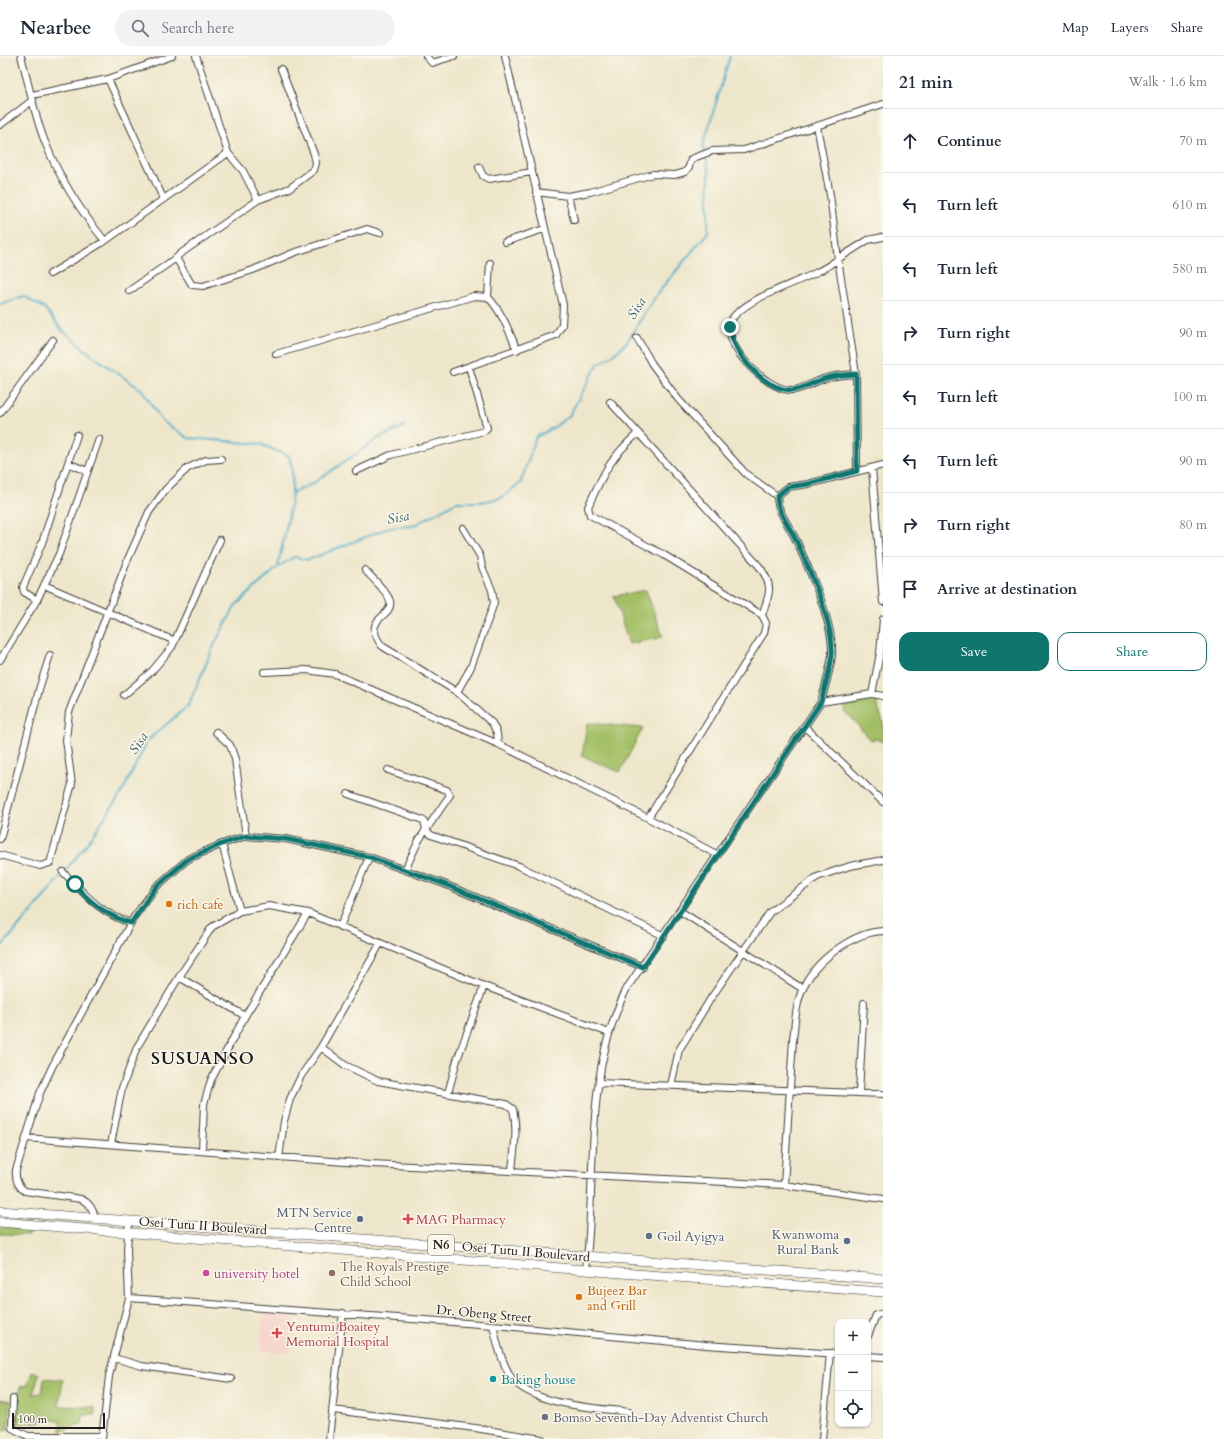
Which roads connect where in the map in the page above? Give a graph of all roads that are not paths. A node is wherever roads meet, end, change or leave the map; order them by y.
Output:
1 (21, 56) edge
2 (172, 56) edge
3 (196, 56) edge
4 (426, 56) edge
5 (454, 56) edge
6 (505, 56) edge
7 (281, 69) dead end
8 (108, 79) junction
9 (32, 97) junction
10 (883, 104) edge
11 (0, 125) edge
12 (817, 126) junction
13 (228, 153) junction
14 (478, 167) dead end
15 (532, 172) junction
16 (536, 192) junction
17 (568, 196) junction
18 (163, 198) junction
19 (258, 200) junction
20 (574, 220) dead end
21 (544, 229) junction
22 (380, 233) dead end
23 (883, 237) edge
24 (105, 241) junction
25 (505, 242) dead end
26 (176, 258) junction
27 (838, 259) junction
28 (490, 263) dead end
29 (50, 274) dead end
30 (129, 291) dead end
31 (488, 297) junction
32 (637, 338) dead end
33 (53, 340) dead end
34 (517, 350) junction
35 (276, 354) dead end
36 (469, 367) junction
37 (454, 372) dead end
38 (856, 374) junction
39 (610, 402) dead end
40 (0, 413) edge
41 (638, 433) junction
42 (77, 435) dead end
43 (99, 439) dead end
44 (221, 459) dead end
45 (68, 463) junction
46 (883, 465) edge
47 (872, 468) junction
48 (87, 471) junction
49 (356, 471) dead end
50 (857, 471) junction
51 (777, 496) junction
52 (463, 528) dead end
53 (220, 540) dead end
54 (365, 570) dead end
55 (44, 585) junction
56 (37, 600) junction
57 (883, 602) edge
58 (107, 614) junction
59 (762, 615) junction
60 (883, 619) edge
61 (175, 641) junction
62 (2, 650) edge
63 (50, 655) dead end
64 (0, 660) edge
65 (264, 672) dead end
66 (457, 692) junction
67 (872, 694) junction
68 (124, 695) dead end
69 (883, 696) edge
70 (821, 702) junction
71 (804, 726) junction
72 (216, 732) dead end
73 (498, 744) junction
74 (388, 770) dead end
75 (348, 794) dead end
76 (883, 802) edge
77 (648, 818) junction
78 (426, 830) junction
79 (246, 836) junction
80 (0, 839) edge
81 (222, 844) junction
82 (0, 855) edge
83 (718, 855) junction
84 (369, 857) junction
85 (883, 860) edge
86 (405, 870) junction
87 (63, 872) dead end
88 (240, 911) junction
89 (680, 912) junction
90 (308, 913) junction
91 (131, 923) junction
92 (340, 927) junction
93 (883, 931) edge
94 (664, 936) junction
95 (380, 944) junction
96 (743, 951) junction
97 (643, 967) junction
98 (178, 977) junction
99 (484, 986) junction
100 (803, 989) junction
101 (864, 1003) dead end
102 (245, 1016) junction
103 (609, 1033) junction
104 (321, 1047) junction
105 (599, 1082) junction
106 (671, 1085) junction
107 (789, 1091) junction
108 (448, 1093) junction
109 (859, 1093) junction
110 (883, 1094) edge
111 (26, 1138) junction
112 (111, 1144) junction
113 (202, 1150) junction
114 (279, 1158) junction
115 (512, 1170) junction
116 (591, 1175) junction
117 (784, 1186) junction
118 (883, 1199) edge
119 (0, 1211) edge
120 (96, 1218) junction
121 (129, 1221) junction
122 (0, 1222) edge
123 (128, 1233) junction
124 (588, 1257) junction
125 (586, 1269) junction
126 (883, 1279) edge
127 (883, 1292) edge
128 (129, 1298) junction
129 (343, 1313) junction
130 (883, 1313) edge
131 (493, 1325) junction
132 (871, 1328) edge
133 (830, 1353) junction
134 (835, 1354) edge
135 (871, 1356) edge
136 (883, 1357) edge
137 (114, 1358) junction
138 (232, 1379) dead end
139 (13, 1399) dead end
140 (333, 1410) junction
141 (629, 1412) dead end
142 (102, 1437) edge
143 (329, 1439) edge
144 (542, 1439) edge
145 (822, 1439) edge

1 - 9 street
2 - 8 street
3 - 13 street
4 - 5 street
6 - 15 street
7 - 19 street
8 - 9 street
8 - 18 street
9 - 11 street
9 - 24 street
10 - 12 street
12 - 17 street
12 - 27 street
13 - 18 street
13 - 19 street
14 - 15 street
15 - 16 street
16 - 17 street
16 - 21 street
17 - 20 street
18 - 24 street
19 - 26 street
21 - 25 street
21 - 34 street
22 - 26 street
23 - 27 street
24 - 29 street
26 - 30 street
27 - 38 street
27 - 38 street
28 - 31 street
31 - 34 street
31 - 35 street
32 - 51 street
33 - 40 street
34 - 36 street
36 - 37 street
36 - 49 street
38 - 50 street
39 - 41 street
41 - 59 street
41 - 59 street
42 - 45 street
43 - 48 street
44 - 58 street
45 - 48 street
45 - 56 street
46 - 47 street
47 - 50 street
47 - 57 street
48 - 55 street
50 - 51 street
51 - 70 street
52 - 66 street
53 - 61 street
54 - 66 street
55 - 56 street
55 - 58 street
56 - 62 street
58 - 61 street
58 - 82 street
59 - 77 street
60 - 67 street
61 - 68 street
62 - 64 street
63 - 80 street
65 - 73 street
66 - 73 street
67 - 69 street
67 - 70 street
70 - 71 street
71 - 76 street
71 - 83 street
72 - 79 street
73 - 77 street
74 - 78 street
75 - 78 street
77 - 83 street
78 - 86 street
78 - 94 street
79 - 81 street
79 - 84 street
81 - 88 street
81 - 91 street
83 - 89 street
84 - 86 street
84 - 92 street
85 - 96 street
86 - 97 street
87 - 91 street
88 - 90 street
88 - 98 street
89 - 94 street
89 - 96 street
90 - 92 street
90 - 102 street
91 - 111 street
92 - 95 street
93 - 100 street
94 - 97 street
95 - 99 street
95 - 104 street
96 - 100 street
96 - 106 street
97 - 103 street
98 - 102 street
98 - 112 street
99 - 103 street
99 - 108 street
100 - 107 street
101 - 109 street
102 - 113 street
103 - 105 street
104 - 108 street
104 - 114 street
105 - 106 street
105 - 116 street
106 - 107 street
107 - 109 street
107 - 117 street
108 - 115 street
109 - 110 street
111 - 112 street
111 - 120 street
112 - 113 street
113 - 114 street
114 - 115 street
115 - 116 street
116 - 117 street
116 - 124 street
117 - 118 street
119 - 120 highway, Osei Tutu II Boulevard / N6
120 - 121 highway, Osei Tutu II Boulevard / N6
121 - 123 street
121 - 124 highway, Osei Tutu II Boulevard / N6
122 - 123 highway, Osei Tutu II Boulevard / N6
123 - 125 highway, Osei Tutu II Boulevard / N6
123 - 128 street
124 - 125 street
124 - 126 highway, Osei Tutu II Boulevard / N6
125 - 127 highway, Osei Tutu II Boulevard / N6
128 - 129 street, Dr. Obeng Street
128 - 137 street
129 - 131 street, Dr. Obeng Street
129 - 140 street
130 - 132 street
131 - 133 street, Dr. Obeng Street
131 - 141 street
133 - 134 street, Dr. Obeng Street
133 - 145 street
135 - 136 street
137 - 138 street
137 - 142 street
139 - 142 street
140 - 143 street
140 - 144 street

